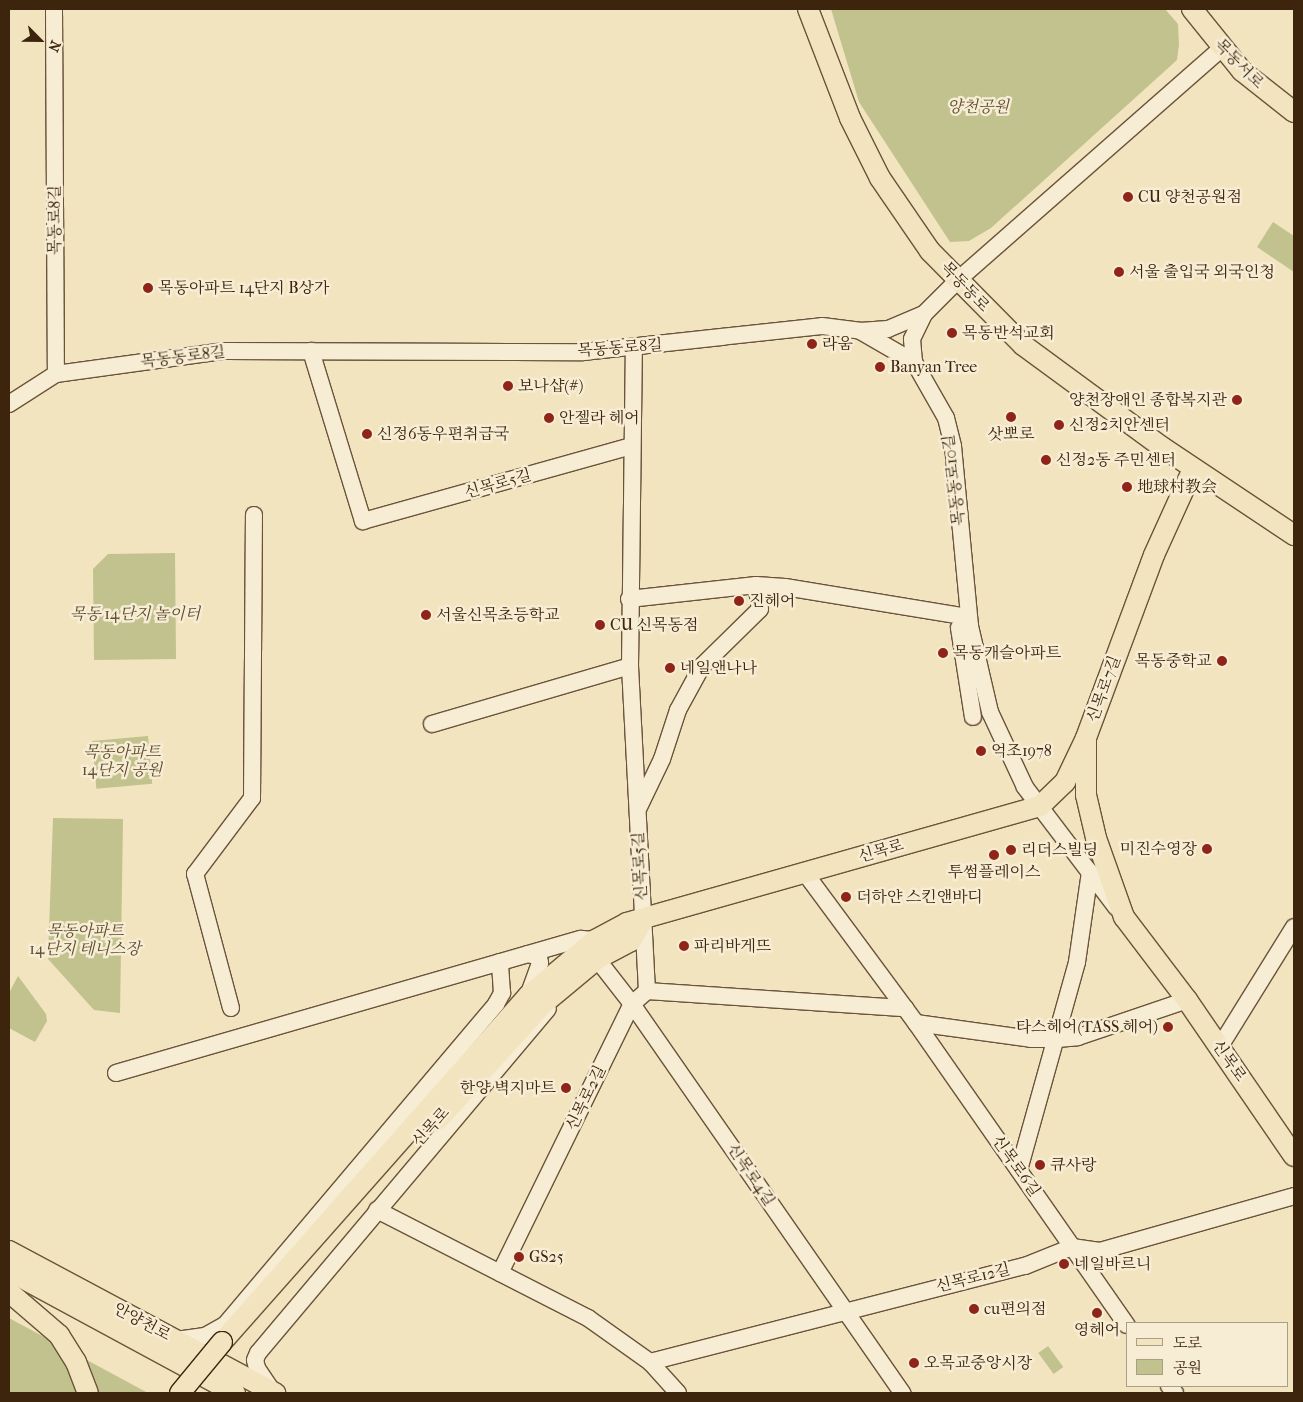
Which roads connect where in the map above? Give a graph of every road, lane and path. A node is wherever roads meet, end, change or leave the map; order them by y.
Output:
1 (54, 9) edge
2 (808, 9) edge
3 (1192, 9) edge
4 (1221, 49) junction
5 (1294, 112) edge
6 (959, 279) junction
7 (924, 314) junction
8 (860, 331) junction
9 (634, 349) junction
10 (311, 351) junction
11 (914, 362) junction
12 (56, 374) junction
13 (9, 404) edge
14 (632, 446) junction
15 (1193, 469) junction
16 (254, 515) dead end
17 (1294, 535) edge
18 (756, 586) junction
19 (629, 599) junction
20 (970, 622) junction
21 (630, 666) junction
22 (973, 717) dead end
23 (432, 724) dead end
24 (1086, 738) junction
25 (1040, 806) junction
26 (637, 810) junction
27 (1090, 872) junction
28 (805, 873) junction
29 (1124, 917) junction
30 (642, 922) junction
31 (1294, 927) edge
32 (595, 940) junction
33 (528, 954) junction
34 (597, 959) junction
35 (500, 962) junction
36 (646, 991) junction
37 (528, 996) junction
38 (553, 997) junction
39 (1187, 1000) junction
40 (632, 1004) junction
41 (231, 1008) dead end
42 (905, 1008) junction
43 (916, 1022) junction
44 (1057, 1039) junction
45 (1219, 1048) junction
46 (116, 1073) dead end
47 (1294, 1156) edge
48 (1019, 1170) junction
49 (370, 1185) junction
50 (1294, 1196) edge
51 (377, 1210) junction
52 (1072, 1247) junction
53 (9, 1251) edge
54 (9, 1271) edge
55 (500, 1273) junction
56 (9, 1292) edge
57 (844, 1311) junction
58 (1126, 1324) edge
59 (176, 1340) junction
60 (227, 1346) junction
61 (650, 1362) junction
62 (88, 1393) edge
63 (180, 1393) edge
64 (197, 1393) edge
65 (235, 1393) edge
66 (274, 1393) edge
67 (678, 1393) edge
68 (902, 1393) edge

1 - 12 street, 목동로8길
2 - 6 main road, 목동동로
3 - 4 main road, 목동서로
4 - 5 main road, 목동서로
4 - 6 street, 목동동로10길
6 - 7 street, 목동동로10길
6 - 15 main road, 목동동로
7 - 8 street, 목동동로8길
7 - 11 street, 목동동로10길
8 - 9 street, 목동동로8길
8 - 11 street
9 - 10 street, 목동동로8길
9 - 14 street, 신목로5길
10 - 12 street, 목동동로8길
10 - 14 street, 신목로5길
11 - 20 street, 목동동로10길
12 - 13 street
14 - 19 street, 신목로5길
15 - 17 main road, 목동동로
15 - 24 main road, 신목로7길
16 - 41 street
18 - 19 street
18 - 20 street
18 - 26 street, 신목로5길
19 - 21 street, 신목로5길
20 - 22 street
20 - 25 street, 목동동로10길
21 - 23 street
21 - 26 street, 신목로5길
24 - 25 main road
24 - 29 main road, 신목로7길
25 - 27 street, 신목로
25 - 28 main road, 신목로
26 - 30 street, 신목로5길
27 - 29 street, 신목로
27 - 44 street
28 - 30 main road, 신목로
28 - 42 street, 신목로6길
29 - 39 main road, 신목로
30 - 32 main road, 신목로
30 - 34 main road, 신목로
30 - 36 street
31 - 45 street
32 - 33 street, 신목로
32 - 37 main road, 신목로
33 - 35 street, 신목로
33 - 37 street
34 - 38 main road, 신목로
34 - 40 street, 신목로4길
35 - 46 street, 신목로
35 - 59 street
36 - 40 street, 신목로2길
36 - 42 street
37 - 49 main road, 신목로
38 - 49 main road, 신목로
38 - 51 street
39 - 44 street
39 - 45 main road, 신목로
40 - 55 street, 신목로2길
40 - 57 street, 신목로4길
42 - 43 street, 신목로6길
43 - 44 street
43 - 48 street, 신목로6길
44 - 48 street
45 - 47 main road, 신목로
48 - 52 street, 신목로6길
49 - 60 main road, 신목로
50 - 52 street
51 - 55 street
51 - 66 street
52 - 57 street, 신목로12길
52 - 58 street, 신목로6길
53 - 59 main road, 안양천로
54 - 65 main road, 안양천로
55 - 61 street
56 - 62 main road
57 - 61 street, 신목로12길
57 - 68 street, 신목로4길
59 - 66 main road, 안양천로
60 - 63 main road, bridge
60 - 64 main road
61 - 67 street

